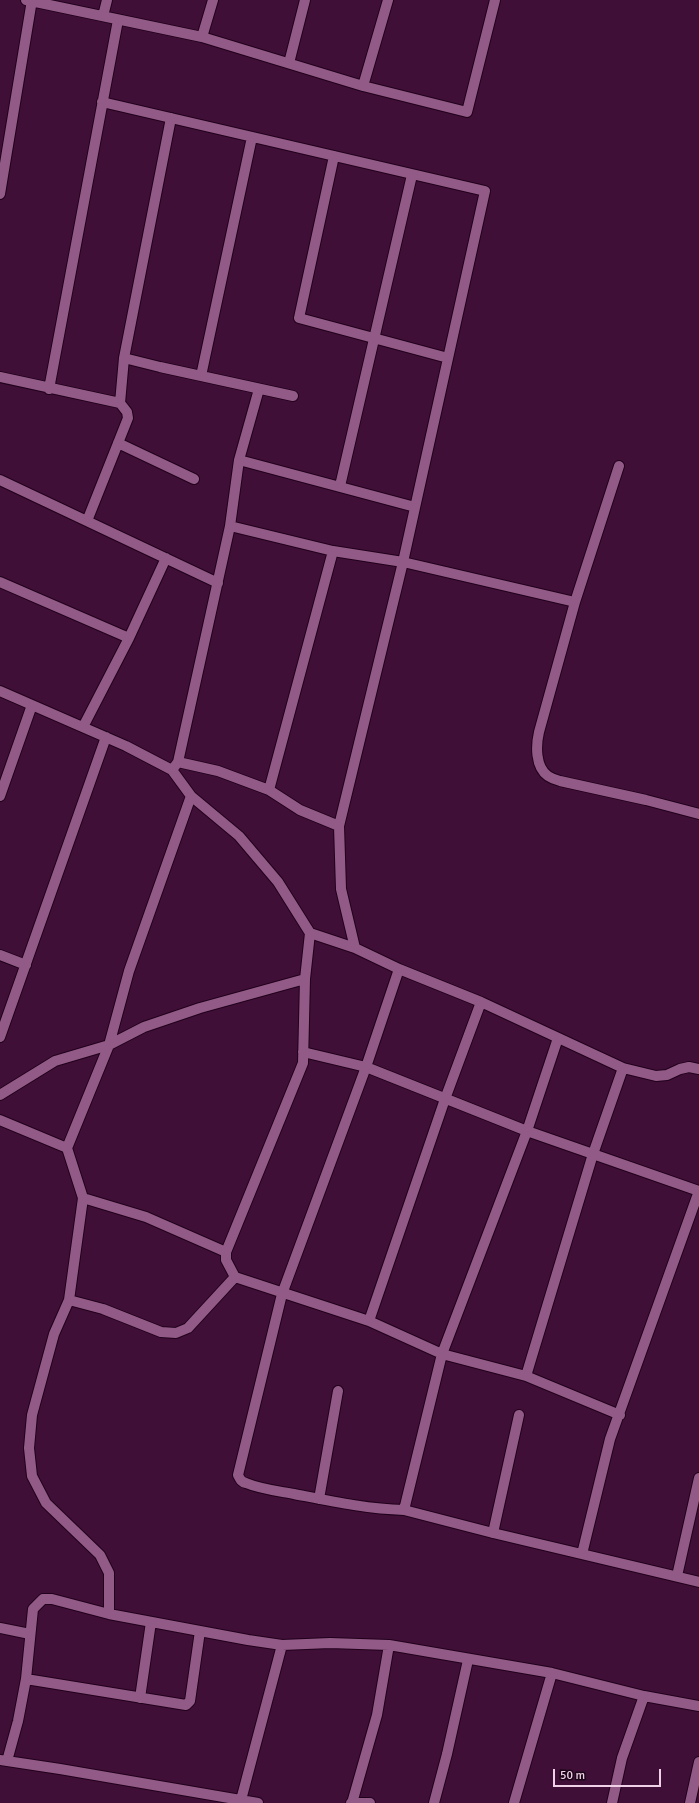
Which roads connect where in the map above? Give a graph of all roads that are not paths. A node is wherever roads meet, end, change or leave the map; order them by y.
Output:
1 (30, 0) edge
2 (107, 0) edge
3 (213, 0) edge
4 (305, 0) edge
5 (388, 0) edge
6 (495, 0) edge
7 (103, 16) junction
8 (118, 20) junction
9 (202, 37) junction
10 (289, 63) junction
11 (363, 86) junction
12 (102, 102) junction
13 (171, 118) junction
14 (252, 137) junction
15 (334, 156) junction
16 (412, 175) junction
17 (0, 194) edge
18 (374, 338) junction
19 (124, 358) junction
20 (448, 358) junction
21 (201, 376) junction
22 (0, 378) edge
23 (49, 389) junction
24 (259, 390) junction
25 (293, 396) dead end
26 (120, 403) junction
27 (118, 443) junction
28 (239, 460) junction
29 (619, 466) dead end
30 (0, 480) edge
31 (194, 480) dead end
32 (340, 486) junction
33 (415, 507) junction
34 (87, 521) junction
35 (230, 526) junction
36 (333, 552) junction
37 (166, 558) junction
38 (403, 562) junction
39 (0, 582) edge
40 (218, 583) junction
41 (575, 602) junction
42 (128, 638) junction
43 (0, 691) edge
44 (32, 705) junction
45 (83, 727) junction
46 (106, 737) junction
47 (178, 762) junction
48 (172, 770) junction
49 (269, 790) junction
50 (0, 796) edge
51 (191, 796) junction
52 (699, 814) edge
53 (339, 826) junction
54 (310, 933) junction
55 (355, 948) junction
56 (0, 955) edge
57 (26, 965) junction
58 (399, 969) junction
59 (304, 979) junction
60 (481, 1002) junction
61 (0, 1037) edge
62 (558, 1038) junction
63 (108, 1045) junction
64 (304, 1052) junction
65 (366, 1067) junction
66 (623, 1068) junction
67 (699, 1069) edge
68 (0, 1096) edge
69 (445, 1099) junction
70 (0, 1120) edge
71 (527, 1131) junction
72 (67, 1148) junction
73 (594, 1154) junction
74 (699, 1191) edge
75 (82, 1198) junction
76 (226, 1252) junction
77 (235, 1277) junction
78 (282, 1294) junction
79 (68, 1300) junction
80 (369, 1321) junction
81 (442, 1354) junction
82 (526, 1376) junction
83 (338, 1392) dead end
84 (620, 1414) junction
85 (519, 1416) dead end
86 (699, 1478) edge
87 (319, 1499) junction
88 (404, 1510) junction
89 (493, 1533) junction
90 (582, 1554) junction
91 (677, 1576) junction
92 (699, 1582) edge
93 (109, 1614) junction
94 (151, 1622) junction
95 (0, 1628) edge
96 (200, 1631) junction
97 (30, 1634) junction
98 (282, 1644) junction
99 (389, 1645) junction
100 (468, 1660) junction
101 (552, 1673) junction
102 (26, 1679) junction
103 (644, 1696) junction
104 (140, 1698) junction
105 (699, 1706) edge
106 (3, 1761) edge
107 (699, 1762) edge
108 (242, 1800) junction
109 (258, 1803) edge
110 (351, 1803) edge
111 (370, 1803) edge
112 (434, 1803) edge
113 (514, 1803) edge
114 (612, 1803) edge
115 (690, 1803) edge

1 - 7 street
1 - 17 street
2 - 7 street
3 - 9 street
4 - 10 street
5 - 11 street
6 - 11 street
7 - 8 street
8 - 9 street
8 - 12 street
9 - 10 street
10 - 11 street
12 - 13 street
12 - 23 street
13 - 14 street
13 - 19 street
14 - 15 street
14 - 21 street
15 - 16 street
15 - 18 street
16 - 18 street
16 - 20 street
18 - 20 street
18 - 32 street
19 - 21 street
19 - 26 street
20 - 33 street
21 - 24 street
22 - 23 street
23 - 26 street
24 - 25 street
24 - 28 street
26 - 27 street
27 - 31 street
27 - 34 street
28 - 32 street
28 - 35 street
29 - 41 street
30 - 34 street
32 - 33 street
33 - 38 street
34 - 37 street
35 - 36 street
35 - 40 street
36 - 38 street
36 - 49 street
37 - 40 street
37 - 42 street
38 - 41 street
38 - 53 street
39 - 42 street
40 - 47 street
41 - 52 street
42 - 45 street
43 - 44 street
44 - 45 street
44 - 50 street
45 - 46 street
46 - 48 street
46 - 57 street
47 - 48 street
47 - 49 street
48 - 51 street
49 - 53 street
51 - 54 street
51 - 63 street
53 - 55 street
54 - 55 street
54 - 59 street
55 - 58 street
56 - 57 street
57 - 61 street
58 - 60 street
58 - 65 street
59 - 63 street
59 - 64 street
60 - 62 street
60 - 69 street
62 - 66 street
62 - 71 street
63 - 68 street
63 - 72 street
64 - 65 street
64 - 76 street
65 - 69 street
65 - 78 street
66 - 67 street
66 - 73 street
69 - 71 street
69 - 80 street
70 - 72 street
71 - 73 street
71 - 81 street
72 - 75 street
73 - 74 street
73 - 82 street
74 - 84 street
75 - 76 street
75 - 79 street
76 - 77 street
77 - 78 street
77 - 79 street
78 - 80 street
78 - 87 street
79 - 93 street
80 - 81 street
81 - 82 street
81 - 88 street
82 - 84 street
83 - 87 street
84 - 90 street
85 - 89 street
86 - 91 street
87 - 88 street
88 - 89 street
89 - 90 street
90 - 91 street
91 - 92 street
93 - 94 street
93 - 97 street
94 - 96 street
94 - 104 street
95 - 97 street
96 - 98 street
96 - 104 street
97 - 102 street
98 - 99 street
98 - 108 street
99 - 100 street
99 - 110 street
100 - 101 street
100 - 112 street
101 - 103 street
101 - 113 street
102 - 104 street
102 - 106 street
103 - 105 street
103 - 114 street
106 - 108 street
107 - 115 street
108 - 109 street
110 - 111 street

